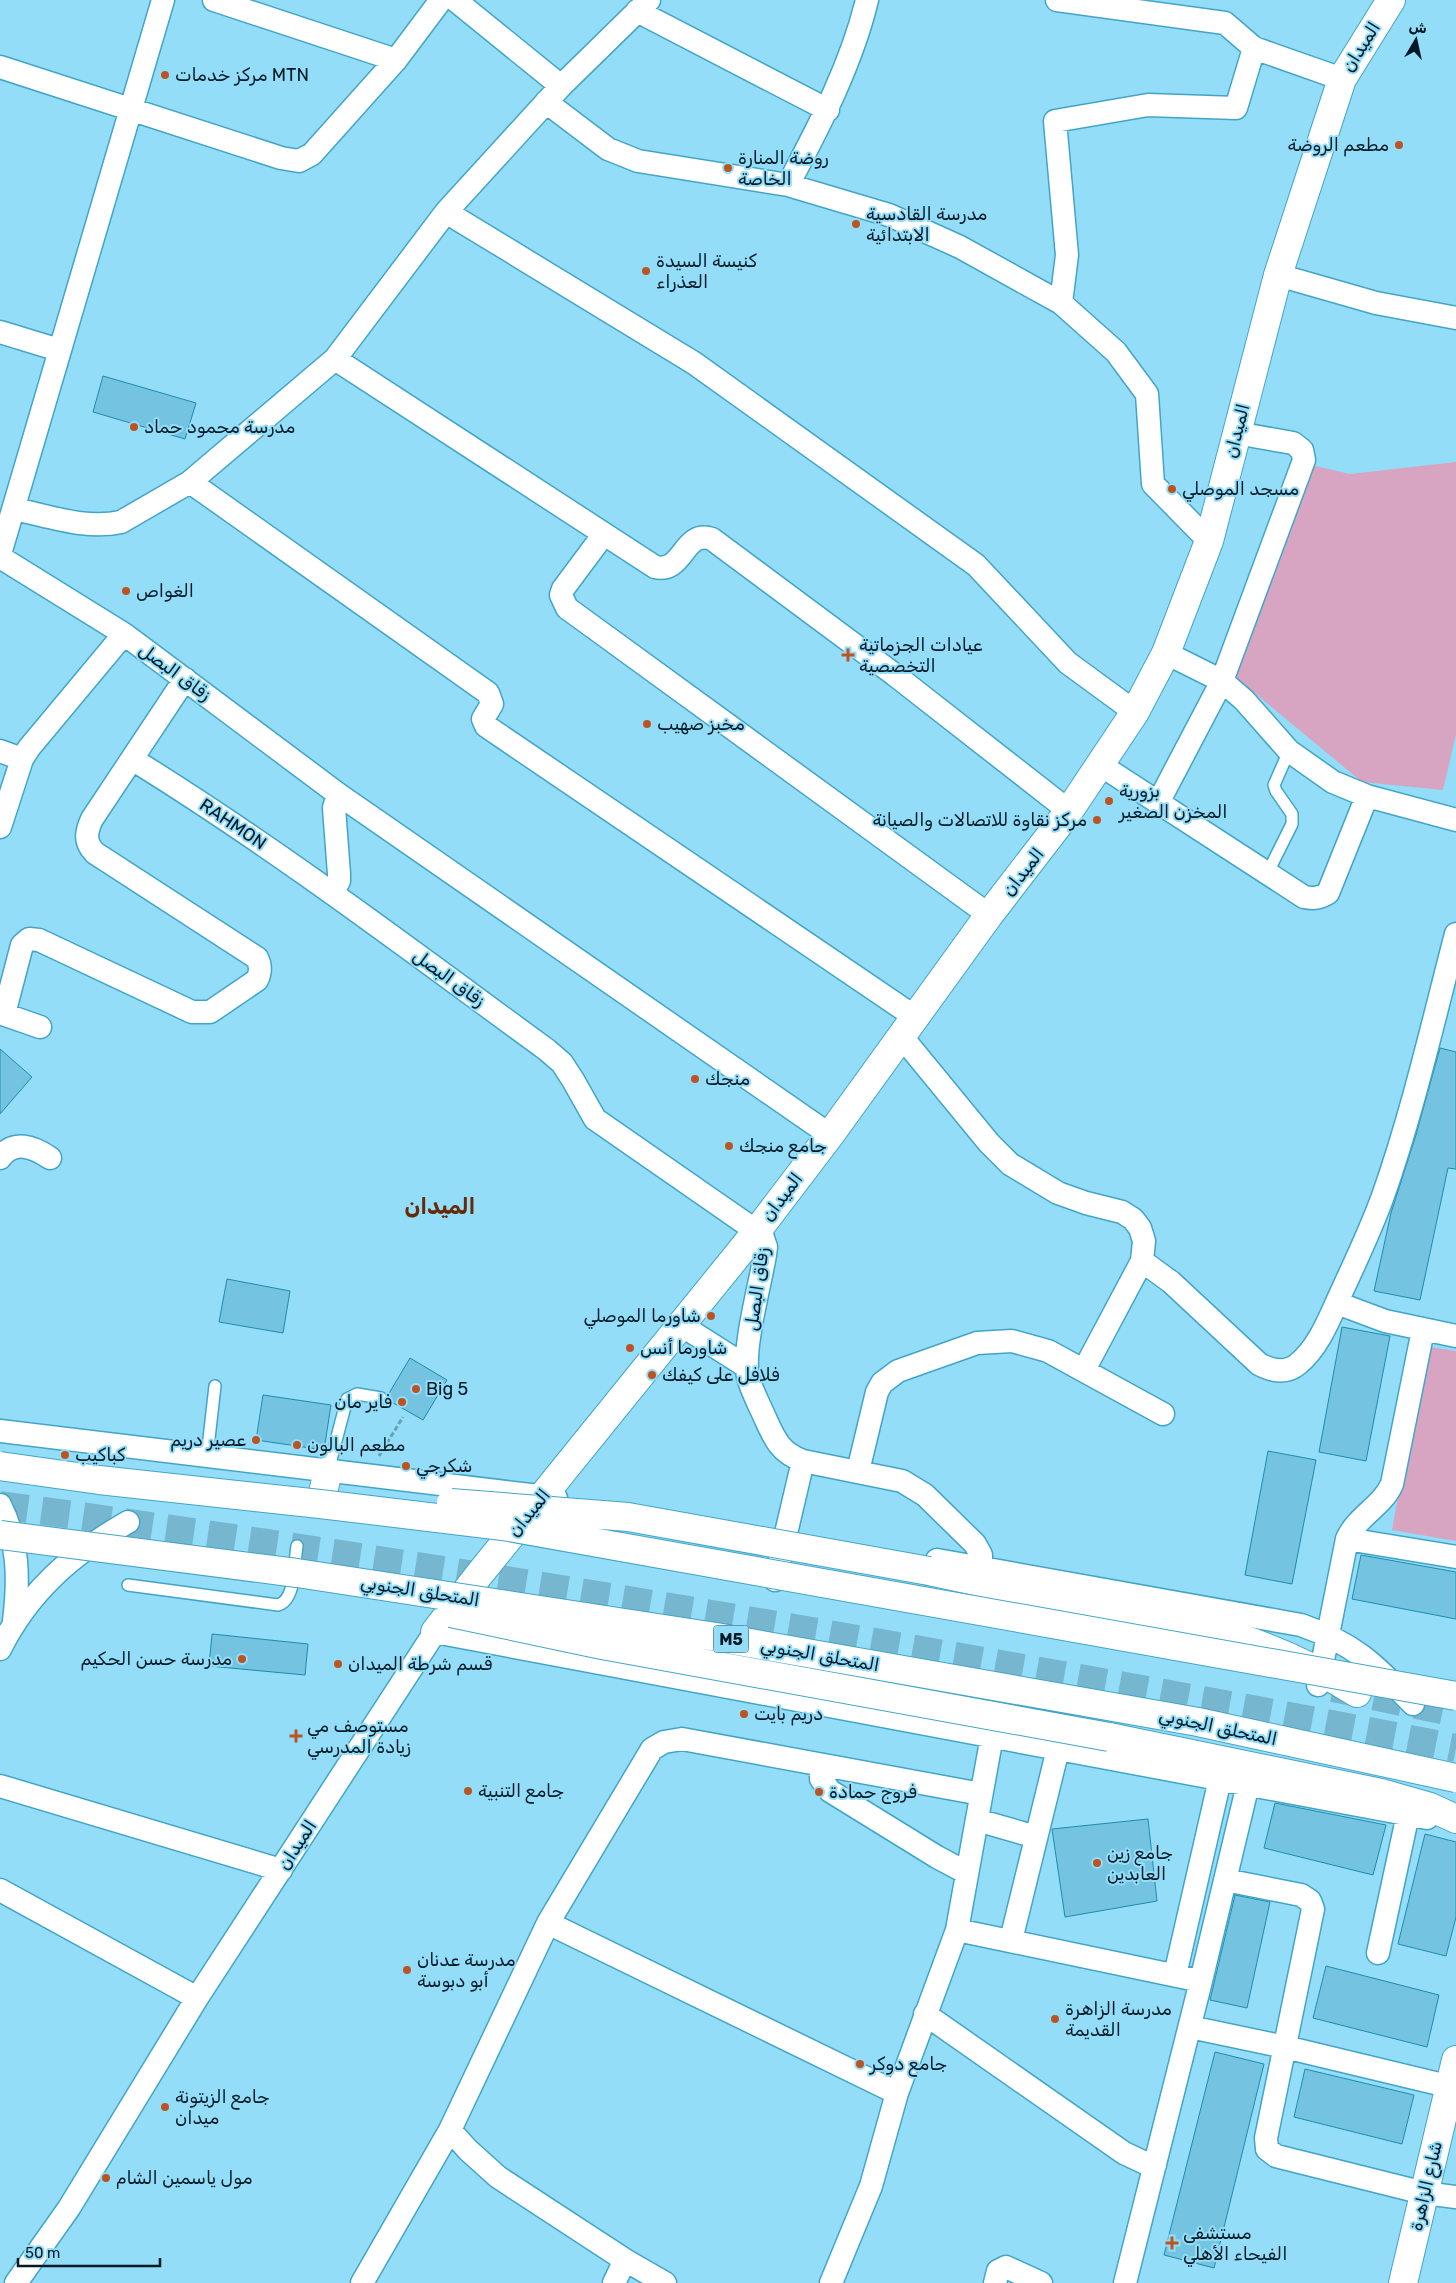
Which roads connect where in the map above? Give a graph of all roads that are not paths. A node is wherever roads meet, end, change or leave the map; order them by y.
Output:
1 (163, 0) edge
2 (214, 0) edge
3 (442, 0) edge
4 (455, 0) edge
5 (867, 0) edge
6 (1057, 0) edge
7 (1390, 0) edge
8 (643, 6) edge
9 (1254, 48) junction
10 (396, 60) junction
11 (0, 66) edge
12 (1342, 79) junction
13 (561, 86) junction
14 (546, 102) junction
15 (129, 110) junction
16 (828, 110) junction
17 (788, 185) junction
18 (446, 212) junction
19 (1278, 275) junction
20 (1061, 303) junction
21 (1456, 318) edge
22 (0, 332) edge
23 (59, 350) junction
24 (335, 359) junction
25 (1236, 433) junction
26 (190, 482) junction
27 (14, 509) junction
28 (604, 534) junction
29 (1209, 541) junction
30 (0, 556) edge
31 (124, 634) junction
32 (1166, 653) junction
33 (185, 678) junction
34 (1222, 681) junction
35 (1134, 712) junction
36 (0, 751) edge
37 (1289, 751) junction
38 (22, 759) junction
39 (132, 759) junction
40 (1099, 764) junction
41 (338, 794) junction
42 (1367, 796) junction
43 (1159, 801) junction
44 (1069, 811) junction
45 (1456, 820) edge
46 (0, 827) edge
47 (1268, 872) junction
48 (332, 892) junction
49 (989, 915) junction
50 (1456, 934) edge
51 (2, 1014) edge
52 (40, 1027) dead end
53 (909, 1027) junction
54 (830, 1135) junction
55 (0, 1158) edge
56 (50, 1158) dead end
57 (757, 1230) junction
58 (1142, 1261) junction
59 (1336, 1303) junction
60 (681, 1325) junction
61 (1423, 1330) junction
62 (1456, 1336) edge
63 (747, 1367) junction
64 (1084, 1370) junction
65 (215, 1386) dead end
66 (381, 1398) dead end
67 (1164, 1414) dead end
68 (0, 1431) edge
69 (208, 1456) junction
70 (803, 1461) junction
71 (0, 1466) edge
72 (328, 1471) junction
73 (858, 1471) junction
74 (542, 1496) junction
75 (321, 1501) junction
76 (0, 1505) edge
77 (128, 1522) dead end
78 (786, 1534) junction
79 (0, 1535) edge
80 (1347, 1539) junction
81 (297, 1546) dead end
82 (1456, 1557) edge
83 (981, 1568) junction
84 (297, 1573) junction
85 (775, 1580) dead end
86 (128, 1585) dead end
87 (14, 1622) junction
88 (435, 1632) junction
89 (1327, 1634) junction
90 (0, 1649) edge
91 (1319, 1678) junction
92 (1357, 1693) tunnel mouth
93 (1456, 1696) edge
94 (1413, 1704) dead end
95 (992, 1736) junction
96 (1058, 1749) junction
97 (821, 1765) junction
98 (1456, 1778) edge
99 (1220, 1779) junction
100 (1248, 1784) junction
101 (0, 1786) edge
102 (981, 1794) junction
103 (1408, 1814) junction
104 (1456, 1819) edge
105 (977, 1820) junction
106 (1036, 1837) junction
107 (281, 1870) junction
108 (967, 1872) junction
109 (1225, 1880) junction
110 (0, 1890) edge
111 (548, 1923) junction
112 (957, 1930) junction
113 (1011, 1940) junction
114 (1378, 1953) dead end
115 (1176, 1976) junction
116 (1201, 1981) junction
117 (197, 1998) junction
118 (925, 2014) junction
119 (1190, 2027) junction
120 (1285, 2047) junction
121 (1456, 2060) edge
122 (1453, 2087) edge
123 (897, 2093) junction
124 (450, 2130) junction
125 (1155, 2165) junction
126 (1424, 2192) junction
127 (1456, 2197) edge
128 (625, 2260) junction
129 (1130, 2282) edge
130 (16, 2283) edge
131 (362, 2283) edge
132 (614, 2283) edge
133 (665, 2283) edge
134 (831, 2283) edge
135 (995, 2283) edge
136 (1041, 2283) edge
137 (1403, 2283) edge

1 - 15 street
2 - 10 street
3 - 10 street
4 - 13 street
5 - 16 street
6 - 9 street
7 - 12 main road, الميدان
8 - 13 street
8 - 16 street
9 - 12 street
9 - 20 street
10 - 15 street
11 - 15 street
12 - 19 main road, الميدان
13 - 14 street
14 - 17 street
14 - 18 street
15 - 23 street
16 - 17 street
17 - 20 street
18 - 24 street
18 - 35 street
19 - 21 street
19 - 25 main road, الميدان
20 - 29 street
22 - 23 street
23 - 27 street
24 - 26 street
24 - 28 street
25 - 29 main road, الميدان
25 - 34 street
26 - 27 street
26 - 53 street
27 - 30 street
28 - 44 street
28 - 49 street
29 - 32 main road, الميدان
30 - 31 street, زقاق البصل
31 - 33 street, زقاق البصل
31 - 38 street
32 - 34 street
32 - 35 main road, الميدان
33 - 39 street
33 - 41 street, زقاق البصل
34 - 37 street
34 - 43 street
35 - 40 main road, الميدان
36 - 38 street
37 - 42 street
37 - 47 lane
38 - 46 street
39 - 48 street, RAHMON
39 - 51 street
40 - 43 street
40 - 44 main road, الميدان
41 - 48 street
41 - 54 street, زقاق البصل
42 - 45 street
42 - 47 street
43 - 47 street
44 - 49 main road, الميدان
48 - 57 street, زقاق البصل
49 - 53 main road, الميدان
50 - 59 street
51 - 52 street
53 - 54 main road, الميدان
53 - 58 street
54 - 57 main road, الميدان
55 - 56 street
57 - 60 main road, الميدان
57 - 63 street, زقاق البصل
58 - 59 street
58 - 64 street
59 - 61 street
60 - 63 street
60 - 74 main road, الميدان
61 - 62 street
61 - 80 street
63 - 70 street, زقاق البصل
64 - 67 street
64 - 73 street
65 - 69 lane
66 - 72 lane
68 - 69 street
69 - 72 street
70 - 73 street, زقاق البصل
70 - 78 street
71 - 75 main road, bridge
72 - 74 street
72 - 75 main road
73 - 83 street, زقاق البصل
74 - 78 street
74 - 88 main road, الميدان
75 - 91 main road, bridge
75 - 93 main road, bridge
76 - 87 street
77 - 87 street
78 - 83 street
78 - 85 street
79 - 84 main road, المتحلق الجنوبي / M5, bridge
80 - 82 street
80 - 89 street
81 - 86 lane
83 - 89 street
84 - 98 main road, المتحلق الجنوبي / M5, bridge
84 - 104 main road, bridge
87 - 90 street
88 - 95 street
88 - 107 street, الميدان
89 - 91 street
89 - 94 street
91 - 92 main road
95 - 96 street
95 - 102 street
96 - 99 street
96 - 106 street
97 - 102 street
97 - 108 street
97 - 111 street
99 - 100 street
99 - 115 street
100 - 103 street
100 - 109 street
101 - 107 street
102 - 105 street
103 - 104 street
103 - 114 street
105 - 106 street
105 - 108 street
106 - 113 street
107 - 117 street, الميدان
108 - 112 street
109 - 116 street
109 - 120 street
110 - 117 street
111 - 123 street
111 - 124 street
112 - 113 street
112 - 118 street
113 - 115 street
115 - 116 street
116 - 119 street
117 - 130 street, الميدان
118 - 123 street
118 - 125 street
119 - 120 street
119 - 125 street
120 - 122 street
120 - 126 street
121 - 122 main road, شارع الزاهرة
122 - 126 main road, شارع الزاهرة
123 - 134 street
124 - 128 street
124 - 131 street
125 - 129 street
126 - 127 street
126 - 137 main road, شارع الزاهرة
128 - 132 street
128 - 133 street
135 - 136 street

